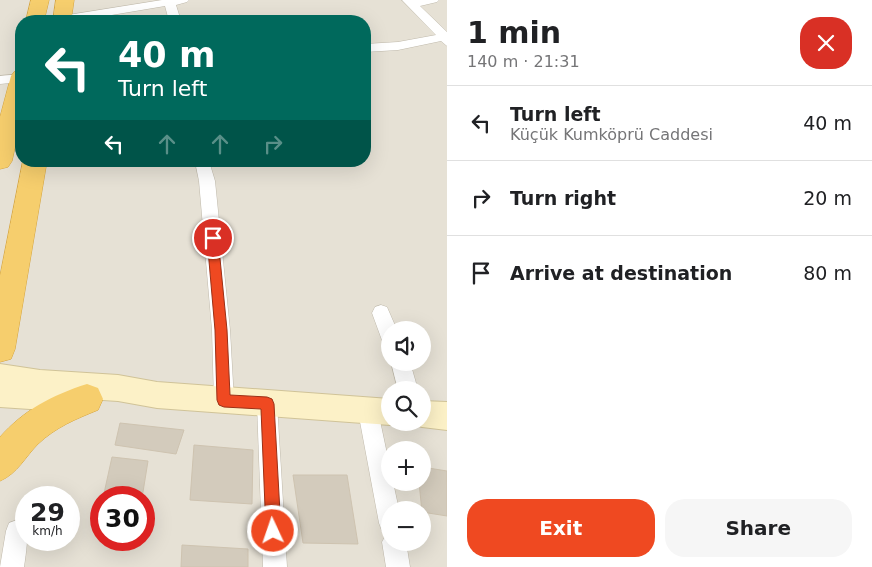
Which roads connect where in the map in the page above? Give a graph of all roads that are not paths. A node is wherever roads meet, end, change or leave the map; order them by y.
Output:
1 (40, 0) edge
2 (66, 0) edge
3 (183, 0) edge
4 (433, 0) edge
5 (170, 2) junction
6 (410, 2) edge
7 (36, 15) edge
8 (63, 15) edge
9 (96, 15) edge
10 (173, 15) edge
11 (446, 40) edge
12 (371, 48) edge
13 (15, 78) edge
14 (0, 80) edge
15 (15, 101) edge
16 (0, 161) edge
17 (34, 167) edge
18 (203, 167) edge
19 (381, 313) dead end
20 (384, 321) edge
21 (0, 349) edge
22 (0, 376) edge
23 (0, 394) edge
24 (157, 395) junction
25 (87, 399) junction
26 (224, 400) junction
27 (267, 404) junction
28 (379, 411) edge
29 (431, 415) edge
30 (447, 416) edge
31 (0, 464) edge
32 (388, 501) edge
33 (15, 545) edge
34 (395, 551) edge
35 (12, 567) edge
36 (275, 567) edge
37 (398, 567) edge

1 - 7 highway
2 - 8 highway
3 - 5 street
4 - 6 street
5 - 9 street
5 - 10 street
6 - 11 street
11 - 12 street
13 - 14 street
15 - 16 highway
17 - 21 highway
18 - 26 street
19 - 20 street
22 - 24 street
23 - 25 street
24 - 25 street
24 - 26 street
25 - 31 highway
26 - 27 street
27 - 28 street
27 - 36 street
28 - 32 street
29 - 30 street
33 - 35 street
34 - 37 street

